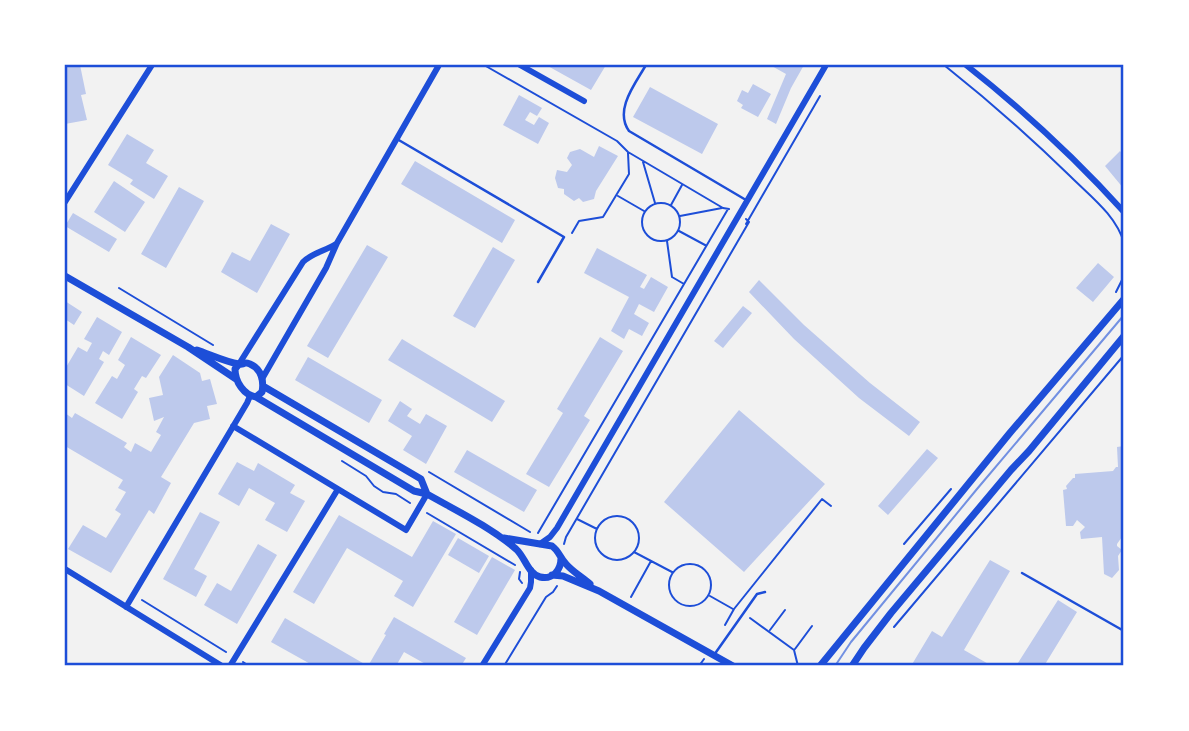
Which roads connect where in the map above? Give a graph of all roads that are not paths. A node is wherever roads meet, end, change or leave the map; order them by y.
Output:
1 (152, 65) edge
2 (439, 65) edge
3 (520, 65) edge
4 (646, 65) edge
5 (826, 65) edge
6 (966, 65) edge
7 (584, 101) dead end
8 (397, 139) junction
9 (1111, 198) junction
10 (746, 200) junction
11 (65, 202) edge
12 (1124, 206) edge
13 (1124, 212) edge
14 (337, 243) junction
15 (322, 252) junction
16 (326, 268) junction
17 (65, 276) edge
18 (537, 282) dead end
19 (1124, 299) edge
20 (1124, 336) edge
21 (188, 347) junction
22 (239, 364) junction
23 (236, 380) junction
24 (263, 382) junction
25 (253, 396) junction
26 (233, 426) junction
27 (338, 489) junction
28 (427, 494) junction
29 (500, 537) junction
30 (540, 544) junction
31 (561, 558) junction
32 (529, 567) junction
33 (65, 569) edge
34 (1022, 573) dead end
35 (552, 575) junction
36 (599, 591) junction
37 (765, 592) dead end
38 (126, 607) junction
39 (1124, 631) edge
40 (714, 656) junction
41 (222, 666) edge
42 (230, 666) edge
43 (482, 666) edge
44 (733, 666) edge
45 (820, 666) edge
46 (852, 666) edge

1 - 11 street
2 - 8 street
3 - 7 street
4 - 10 lane
5 - 10 street
6 - 9 street
8 - 14 street
8 - 18 lane
9 - 12 street
9 - 13 street
10 - 30 street
14 - 15 street
14 - 16 street
15 - 16 street
15 - 22 street
16 - 24 street
17 - 21 street
19 - 45 street
20 - 46 street
21 - 22 street
21 - 23 street
22 - 23 street
22 - 24 street
23 - 25 street
24 - 25 street
24 - 28 street
25 - 26 street
25 - 28 street
26 - 27 street
26 - 38 street
27 - 28 street
27 - 42 street
28 - 29 street
29 - 30 street
29 - 32 street
30 - 31 street
30 - 32 street
31 - 35 street
31 - 36 street
32 - 35 street
32 - 43 street
33 - 38 street
34 - 39 lane
35 - 36 street
36 - 40 street
37 - 40 lane
38 - 41 street
40 - 44 street

